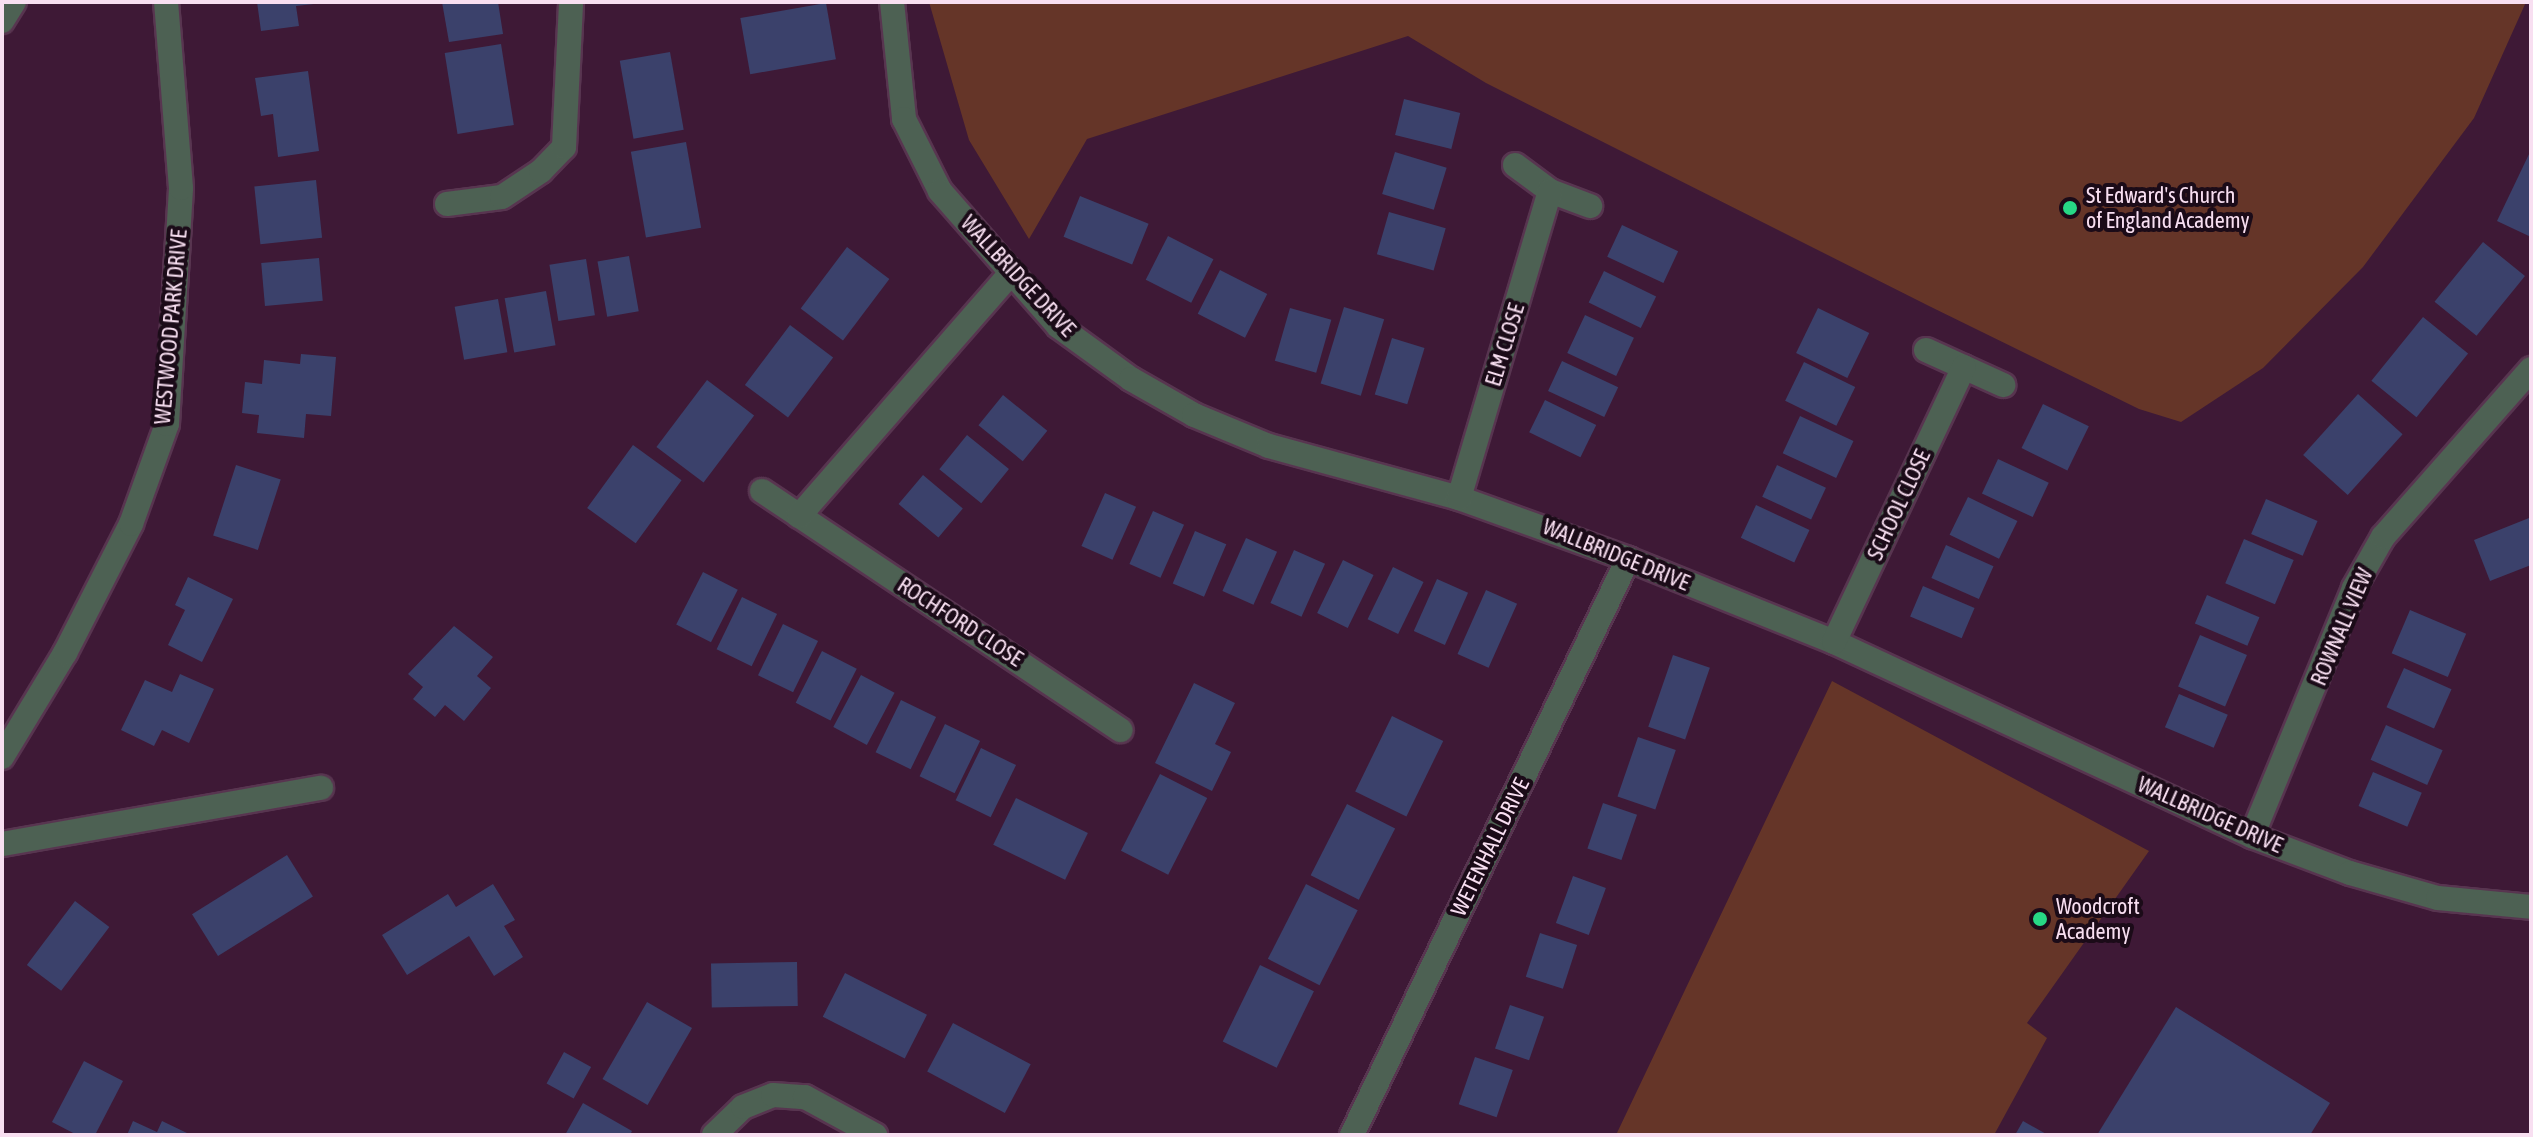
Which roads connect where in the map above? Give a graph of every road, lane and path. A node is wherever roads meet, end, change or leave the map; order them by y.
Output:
1 (14, 2) edge
2 (166, 2) edge
3 (571, 2) edge
4 (892, 2) edge
5 (2, 21) edge
6 (1515, 165) dead end
7 (1550, 191) junction
8 (447, 204) dead end
9 (1590, 206) dead end
10 (1010, 274) junction
11 (1926, 350) dead end
12 (1964, 367) junction
13 (2531, 369) edge
14 (2003, 385) dead end
15 (762, 491) dead end
16 (1459, 498) junction
17 (799, 516) junction
18 (1628, 559) junction
19 (1834, 642) junction
20 (1121, 730) dead end
21 (2, 757) edge
22 (321, 788) dead end
23 (2252, 836) junction
24 (2, 844) edge
25 (2531, 907) edge
26 (714, 1135) edge
27 (875, 1135) edge
28 (1352, 1135) edge

1 - 5 street
2 - 21 street, WESTWOOD PARK DRIVE
3 - 8 street
4 - 10 street, WALLBRIDGE DRIVE
6 - 7 street
7 - 9 street
7 - 16 street, ELM CLOSE
10 - 16 street, WALLBRIDGE DRIVE
10 - 17 street
11 - 12 street
12 - 14 street
12 - 19 street, SCHOOL CLOSE
13 - 23 street, ROWNALL VIEW
15 - 17 street, ROCHFORD CLOSE
16 - 18 street, WALLBRIDGE DRIVE
17 - 20 street, ROCHFORD CLOSE
18 - 19 street, WALLBRIDGE DRIVE
18 - 28 street, WETENHALL DRIVE
19 - 23 street, WALLBRIDGE DRIVE
22 - 24 street
23 - 25 street, WALLBRIDGE DRIVE
26 - 27 street

